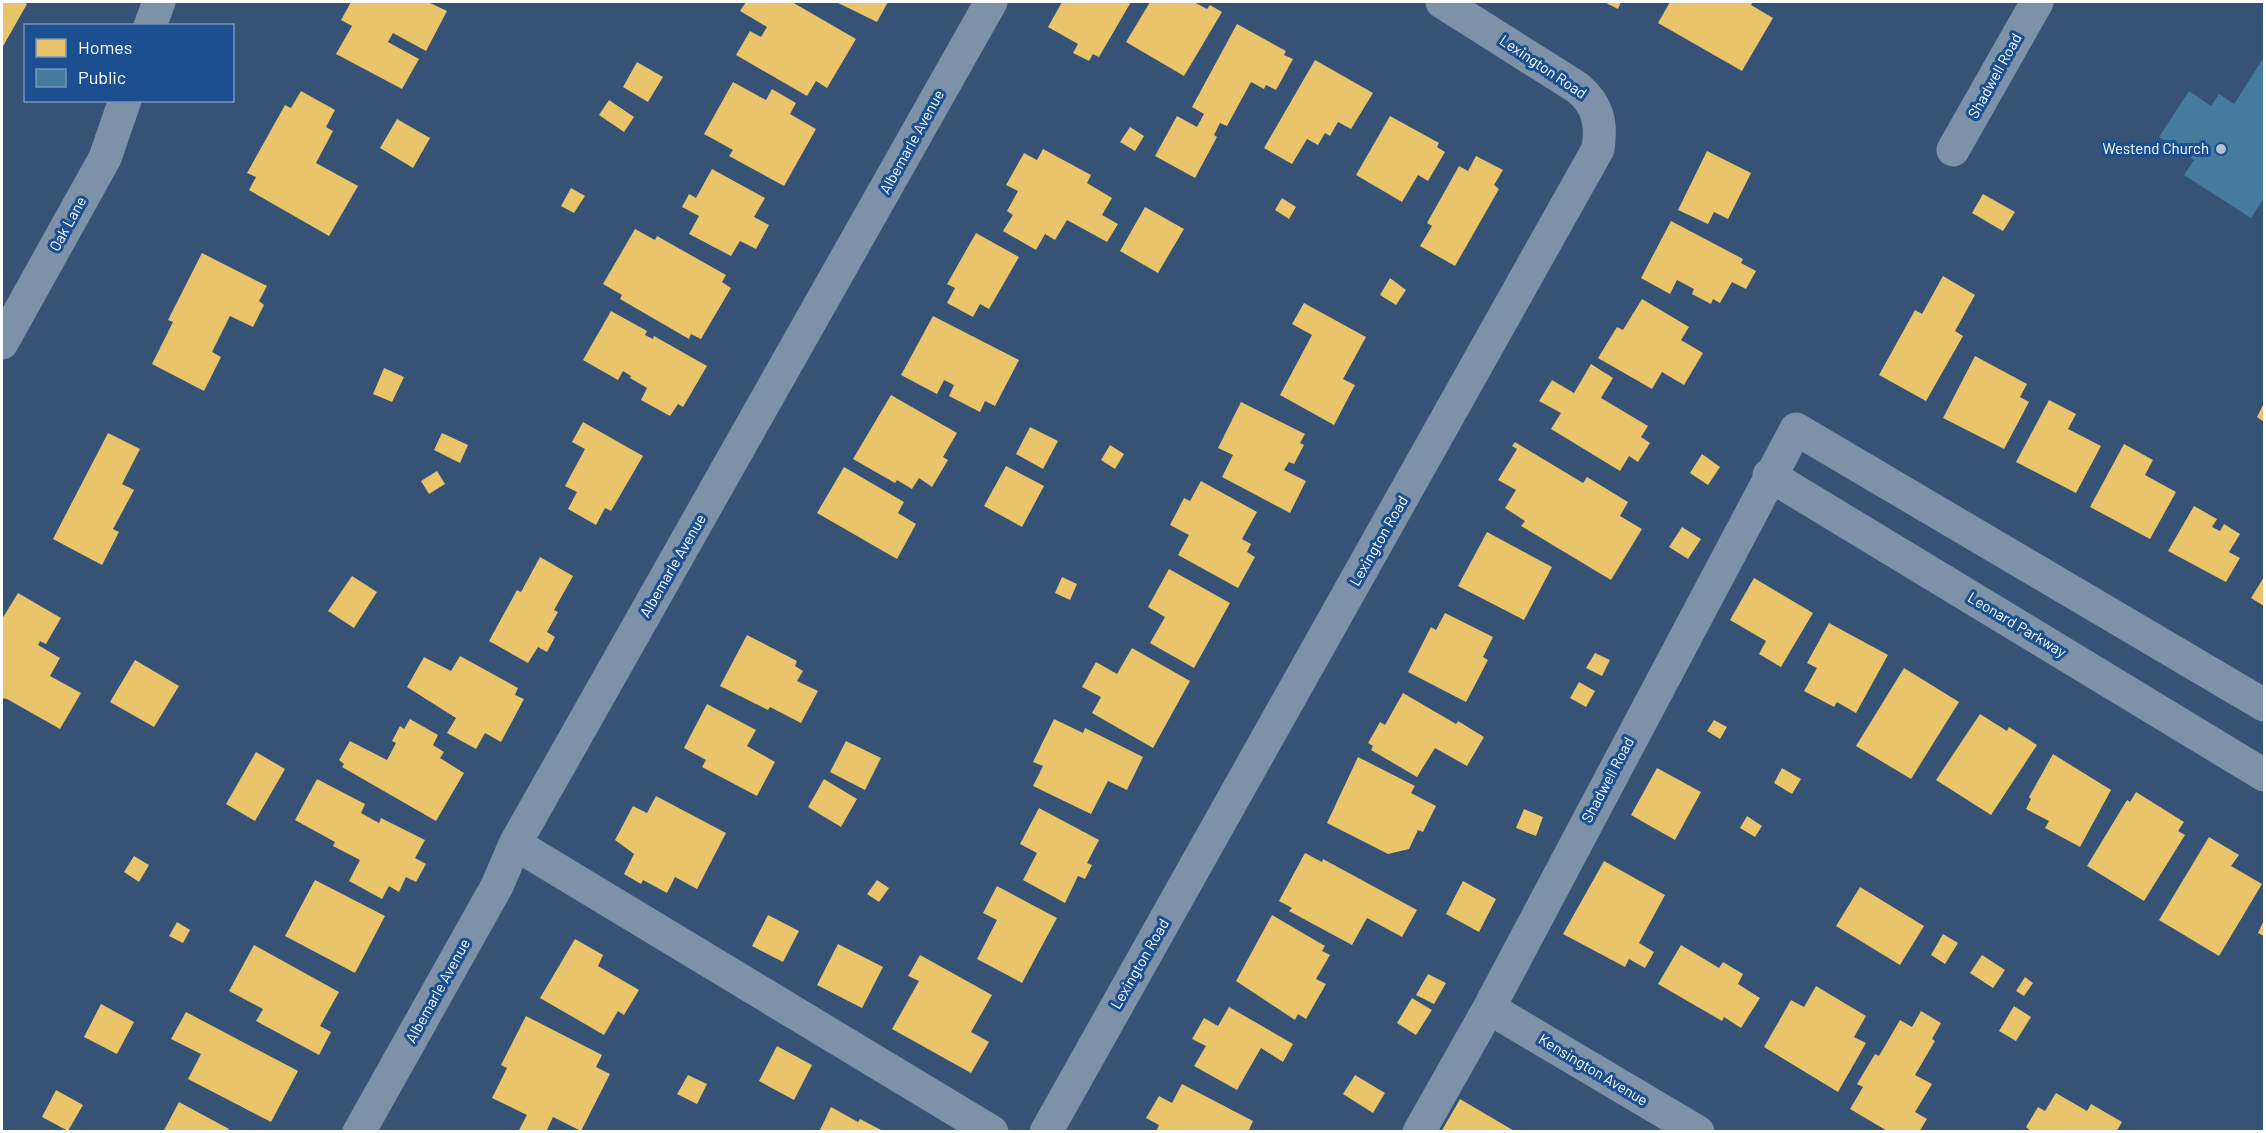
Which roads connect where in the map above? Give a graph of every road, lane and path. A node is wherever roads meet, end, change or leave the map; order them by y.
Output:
1 (159, 2) edge
2 (991, 2) edge
3 (1442, 2) edge
4 (2037, 2) edge
5 (151, 24) edge
6 (124, 102) edge
7 (1953, 150) dead end
8 (2, 343) edge
9 (1769, 475) junction
10 (2265, 705) edge
11 (2265, 776) edge
12 (515, 844) junction
13 (1489, 1008) junction
14 (359, 1131) edge
15 (992, 1131) edge
16 (1046, 1131) edge
17 (1419, 1131) edge
18 (1698, 1131) edge

1 - 5 street
2 - 12 street, Albemarle Avenue
3 - 16 street, Lexington Road
4 - 7 street, Shadwell Road
6 - 8 street, Oak Lane
9 - 10 street, Shadwell Road
9 - 11 street, Leonard Parkway
9 - 13 street, Shadwell Road
12 - 14 street, Albemarle Avenue
12 - 15 street
13 - 17 street, Shadwell Road
13 - 18 street, Kensington Avenue

